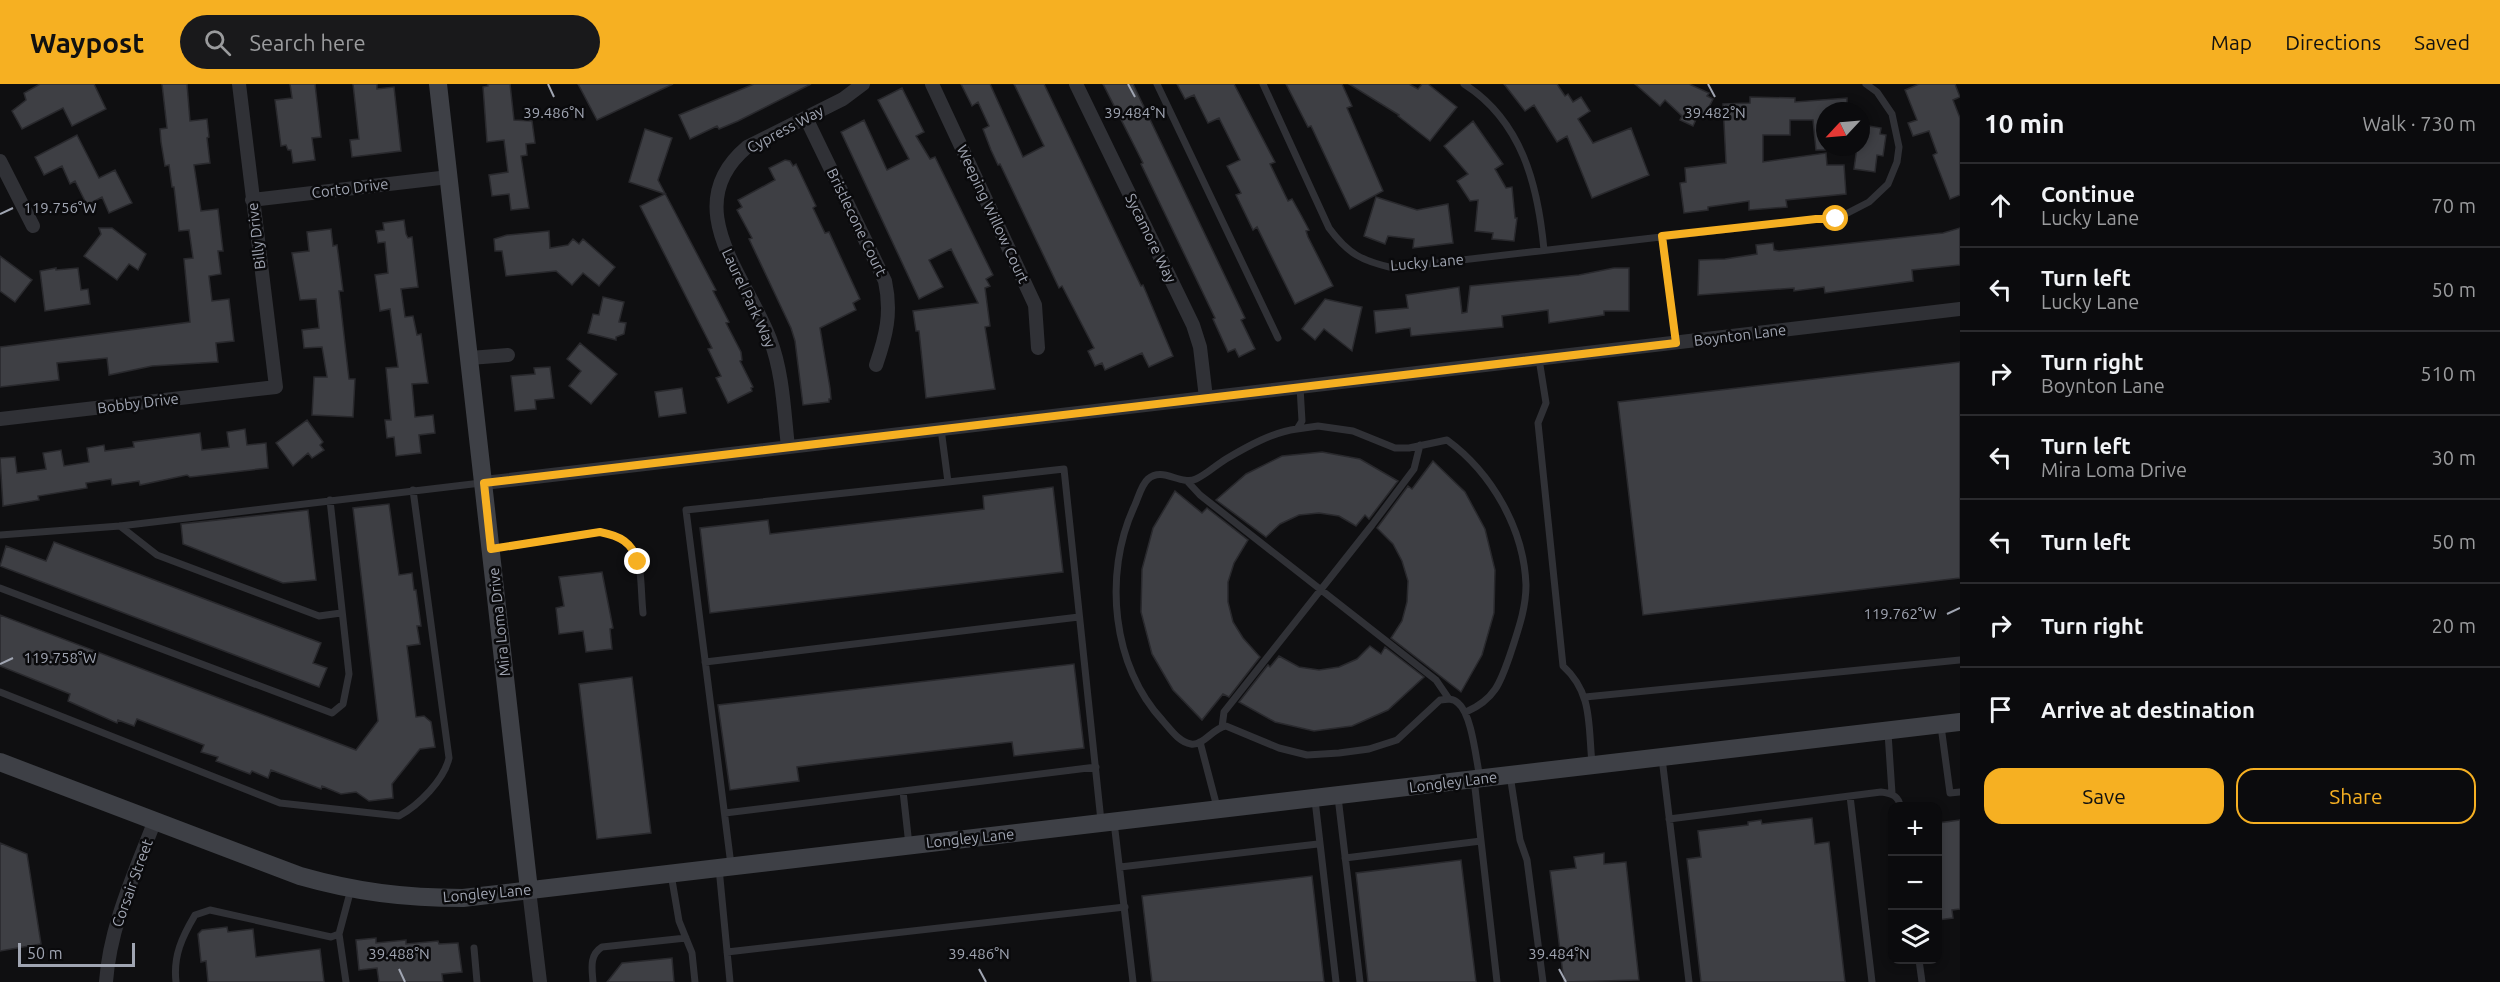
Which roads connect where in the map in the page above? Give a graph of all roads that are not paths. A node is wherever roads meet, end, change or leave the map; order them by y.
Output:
1 (239, 84) edge
2 (438, 84) edge
3 (862, 84) edge
4 (932, 84) edge
5 (1076, 84) edge
6 (1156, 84) edge
7 (1263, 84) edge
8 (1464, 84) edge
9 (1866, 84) edge
10 (806, 118) junction
11 (0, 161) edge
12 (448, 177) junction
13 (718, 185) joint
14 (252, 200) junction
15 (33, 226) dead end
16 (1662, 236) junction
17 (1544, 250) junction
18 (1960, 309) edge
19 (1278, 338) dead end
20 (1676, 343) junction
21 (1038, 348) dead end
22 (508, 355) dead end
23 (470, 358) junction
24 (1539, 359) junction
25 (876, 365) dead end
26 (276, 387) joint
27 (1300, 387) junction
28 (1206, 398) junction
29 (0, 419) edge
30 (941, 429) junction
31 (1298, 429) junction
32 (1420, 445) junction
33 (788, 447) junction
34 (948, 482) junction
35 (1188, 482) junction
36 (484, 483) junction
37 (413, 490) junction
38 (330, 500) junction
39 (120, 526) junction
40 (0, 535) edge
41 (491, 549) junction
42 (0, 588) edge
43 (1321, 590) junction
44 (341, 613) junction
45 (643, 613) dead end
46 (1080, 617) junction
47 (1960, 660) edge
48 (705, 662) junction
49 (0, 692) edge
50 (1585, 697) junction
51 (1449, 699) junction
52 (1466, 712) junction
53 (1960, 722) edge
54 (1941, 724) junction
55 (1222, 727) junction
56 (1888, 731) junction
57 (1200, 742) junction
58 (1662, 757) junction
59 (0, 762) edge
60 (1592, 765) junction
61 (1095, 767) junction
62 (1510, 775) junction
63 (1477, 779) junction
64 (903, 791) junction
65 (1960, 792) edge
66 (1892, 793) junction
67 (1338, 795) junction
68 (1850, 796) junction
69 (1314, 798) junction
70 (1899, 802) edge
71 (1217, 810) junction
72 (724, 813) junction
73 (1669, 819) junction
74 (155, 820) junction
75 (1108, 822) junction
76 (1481, 841) junction
77 (1318, 844) junction
78 (909, 845) junction
79 (1345, 858) junction
80 (725, 867) junction
81 (1120, 867) junction
82 (671, 874) junction
83 (351, 889) junction
84 (529, 890) junction
85 (1125, 907) junction
86 (339, 934) junction
87 (686, 938) junction
88 (474, 948) dead end
89 (727, 952) junction
90 (1920, 964) edge
91 (106, 982) edge
92 (176, 982) edge
93 (346, 982) edge
94 (477, 982) edge
95 (540, 982) edge
96 (593, 982) edge
97 (695, 982) edge
98 (730, 982) edge
99 (1134, 982) edge
100 (1336, 982) edge
101 (1360, 982) edge
102 (1497, 982) edge
103 (1543, 982) edge
104 (1689, 982) edge
105 (1872, 982) edge
106 (1922, 982) edge

1 - 14 street, Billy Drive
2 - 12 main road, Mira Loma Drive
3 - 10 street, Cypress Way
4 - 21 street, Weeping Willow Court
5 - 28 street, Sycamore Way
6 - 19 lane
7 - 17 lane, Lucky Lane
8 - 17 lane
9 - 16 lane, Lucky Lane
10 - 13 street, Cypress Way
10 - 25 street, Bristlecone Court
11 - 15 street
12 - 14 street, Corto Drive
12 - 23 main road, Mira Loma Drive
13 - 33 street, Laurel Park Way
14 - 26 street, Billy Drive
16 - 17 lane, Lucky Lane
16 - 20 lane
18 - 20 street, Boynton Lane
20 - 24 street, Boynton Lane
22 - 23 street
23 - 36 main road, Mira Loma Drive
24 - 27 street, Boynton Lane
24 - 50 lane
26 - 29 street, Bobby Drive
27 - 28 street, Boynton Lane
27 - 31 lane
28 - 30 street, Boynton Lane
30 - 33 street, Boynton Lane
30 - 34 lane
31 - 32 lane
31 - 35 lane
32 - 43 lane
32 - 52 lane
33 - 36 street, Boynton Lane
34 - 46 lane
34 - 48 lane
35 - 43 lane
35 - 57 lane
36 - 37 lane
36 - 41 main road, Mira Loma Drive
37 - 38 lane
37 - 49 lane
38 - 39 lane
38 - 44 lane
39 - 40 lane
39 - 44 lane
41 - 45 lane
41 - 84 main road, Mira Loma Drive
42 - 44 lane
43 - 51 lane
43 - 55 lane
46 - 48 lane
46 - 61 lane
47 - 50 lane
48 - 72 lane
50 - 60 lane
51 - 52 lane
51 - 55 lane
52 - 63 lane
53 - 54 main road, Longley Lane
54 - 56 main road, Longley Lane
54 - 65 lane
55 - 57 lane
56 - 58 main road, Longley Lane
56 - 66 lane
57 - 71 lane
58 - 60 main road, Longley Lane
58 - 73 lane
59 - 74 main road, Longley Lane
60 - 62 main road, Longley Lane
61 - 64 lane
61 - 75 lane
62 - 63 main road, Longley Lane
62 - 103 lane
63 - 67 main road, Longley Lane
63 - 76 lane
64 - 72 lane
64 - 78 lane
66 - 68 lane
66 - 70 lane
67 - 69 main road, Longley Lane
67 - 79 lane
68 - 73 lane
68 - 105 lane
69 - 71 main road, Longley Lane
69 - 77 lane
71 - 75 main road, Longley Lane
72 - 80 lane
73 - 104 lane
74 - 83 main road, Longley Lane
74 - 91 street, Corsair Street
75 - 78 main road, Longley Lane
75 - 81 lane
76 - 79 lane
76 - 102 lane
77 - 81 lane
77 - 100 lane
78 - 80 main road, Longley Lane
79 - 101 lane
80 - 82 main road, Longley Lane
80 - 89 lane
81 - 85 lane
82 - 84 main road, Longley Lane
82 - 87 lane
83 - 84 main road, Longley Lane
83 - 86 lane
84 - 95 street, Mira Loma Drive
85 - 89 lane
85 - 99 lane
86 - 92 lane
86 - 93 lane
87 - 96 lane
87 - 97 lane
88 - 94 lane
89 - 98 lane
90 - 106 lane

